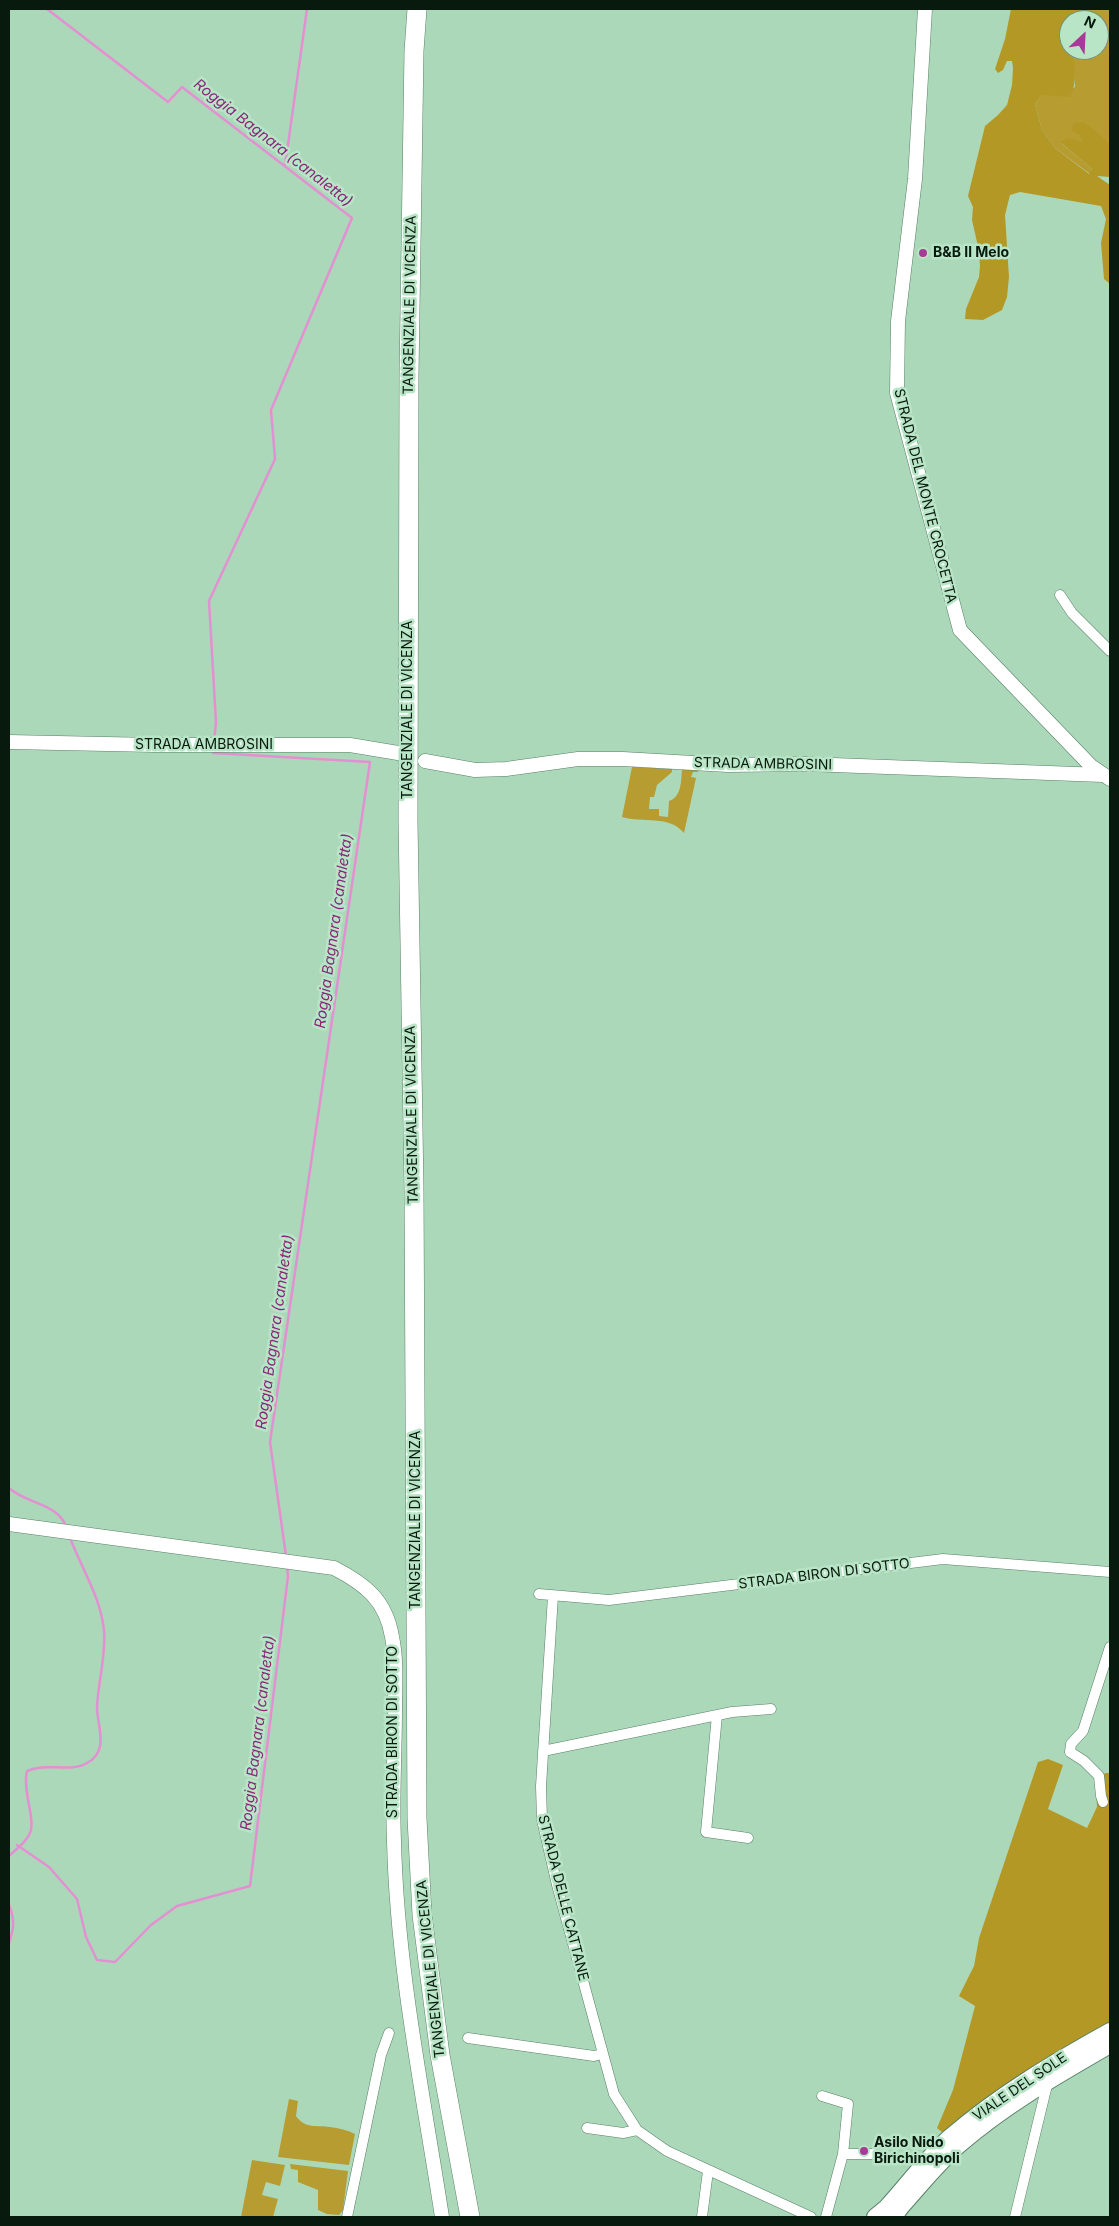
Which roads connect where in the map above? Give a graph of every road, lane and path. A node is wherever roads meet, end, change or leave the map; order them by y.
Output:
1 (417, 9) edge
2 (925, 9) edge
3 (1060, 595) dead end
4 (1110, 651) edge
5 (9, 742) edge
6 (398, 754) dead end
7 (425, 761) dead end
8 (1107, 777) edge
9 (9, 1524) edge
10 (1110, 1572) edge
11 (539, 1594) dead end
12 (553, 1596) junction
13 (1110, 1647) edge
14 (771, 1709) dead end
15 (717, 1715) junction
16 (543, 1751) junction
17 (1103, 1802) dead end
18 (748, 1838) dead end
19 (1110, 2031) edge
20 (389, 2033) dead end
21 (468, 2038) dead end
22 (1110, 2045) edge
23 (602, 2054) junction
24 (1048, 2081) junction
25 (822, 2096) dead end
26 (587, 2128) dead end
27 (637, 2130) junction
28 (843, 2154) junction
29 (874, 2154) dead end
30 (708, 2171) junction
31 (897, 2215) edge
32 (346, 2217) edge
33 (442, 2217) edge
34 (470, 2217) edge
35 (702, 2217) edge
36 (810, 2217) edge
37 (826, 2217) edge
38 (875, 2217) edge
39 (1015, 2217) edge

1 - 34 highway, TANGENZIALE DI VICENZA
2 - 8 street, STRADA DEL MONTE CROCETTA
3 - 4 street
5 - 6 street, STRADA AMBROSINI
7 - 8 street, STRADA AMBROSINI
9 - 33 street, STRADA BIRON DI SOTTO
10 - 12 street, STRADA BIRON DI SOTTO
11 - 12 street, STRADA BIRON DI SOTTO
12 - 16 street, STRADA DELLE CATTANE
13 - 17 street
14 - 15 street
15 - 16 street
15 - 18 street
16 - 23 street, STRADA DELLE CATTANE
19 - 38 main road, VIALE DEL SOLE
20 - 32 street
21 - 23 street
22 - 24 main road, VIALE DEL SOLE
23 - 27 street, STRADA DELLE CATTANE
24 - 31 main road, VIALE DEL SOLE
24 - 39 street
25 - 28 street
26 - 27 street
27 - 30 street, STRADA DELLE CATTANE
28 - 29 street
28 - 37 street
30 - 35 street
30 - 36 street, STRADA DELLE CATTANE

